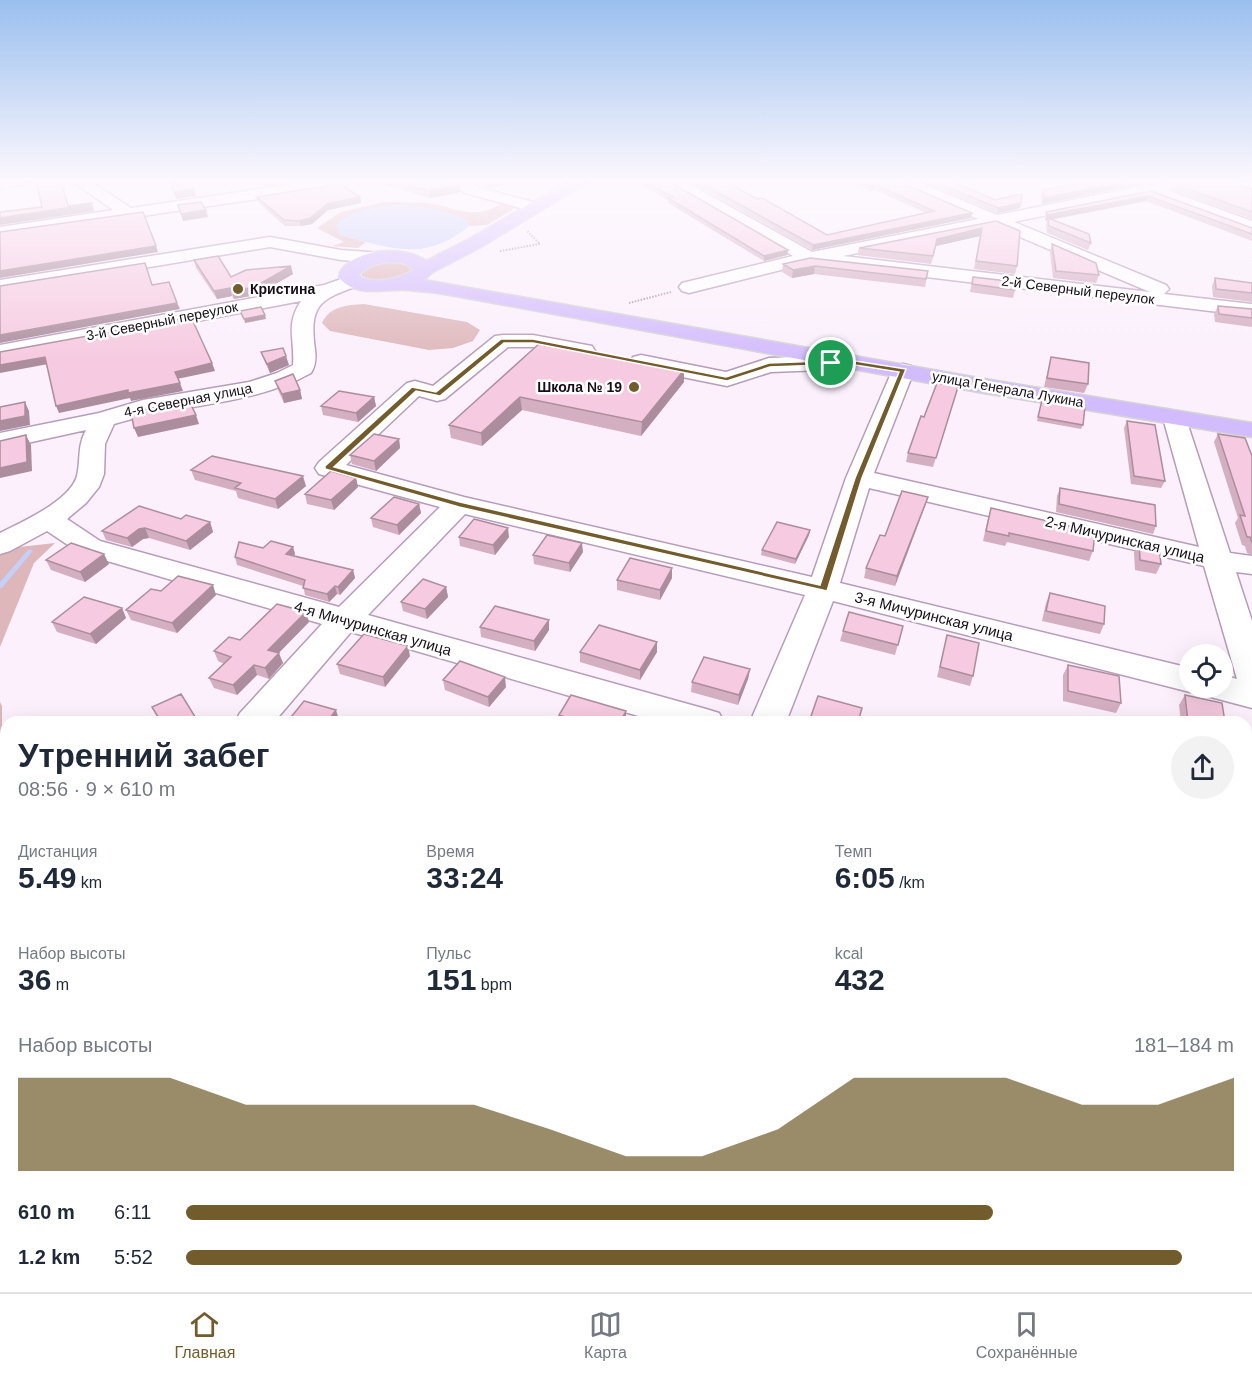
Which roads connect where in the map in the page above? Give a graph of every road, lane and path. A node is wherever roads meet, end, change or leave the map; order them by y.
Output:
1 (475, 241) edge
2 (779, 241) edge
3 (889, 241) edge
4 (1047, 241) edge
5 (270, 242) junction
6 (381, 258) junction
7 (809, 258) junction
8 (420, 267) junction
9 (351, 279) junction
10 (404, 284) junction
11 (0, 286) edge
12 (689, 287) joint
13 (324, 291) junction
14 (480, 295) junction
15 (1194, 304) junction
16 (620, 305) dead end
17 (1252, 310) edge
18 (0, 352) edge
19 (601, 354) edge
20 (624, 359) edge
21 (849, 362) junction
22 (903, 371) junction
23 (1175, 418) junction
24 (104, 419) junction
25 (1252, 430) edge
26 (0, 441) edge
27 (858, 478) junction
28 (459, 504) junction
29 (45, 519) junction
30 (0, 545) edge
31 (1216, 560) junction
32 (1252, 565) edge
33 (824, 589) junction
34 (344, 620) junction
35 (1252, 675) edge
36 (1179, 677) edge
37 (1233, 690) edge
38 (1252, 695) edge
39 (258, 716) edge
40 (685, 716) edge
41 (771, 716) edge

1 - 8 main road
2 - 7 street, 2-й Северный переулок
3 - 7 street
4 - 15 street
5 - 6 street
5 - 9 street
5 - 11 street
6 - 8 main road
6 - 9 main road
7 - 12 street
7 - 15 street, 2-й Северный переулок
8 - 10 main road
8 - 14 main road, улица Генерала Лукина
9 - 10 main road, улица Генерала Лукина
9 - 13 street, 3-й Северный переулок
10 - 14 main road, улица Генерала Лукина
12 - 16 path
13 - 18 street, 3-й Северный переулок
13 - 24 street, 4-я Северная улица
14 - 21 main road, улица Генерала Лукина
15 - 17 street, 2-й Северный переулок
19 - 28 street, 3-я Мичуринская улица
20 - 21 street
21 - 22 main road, улица Генерала Лукина
22 - 23 main road, улица Генерала Лукина
22 - 27 street
23 - 25 main road, улица Генерала Лукина
23 - 31 street
24 - 26 street, 4-я Северная улица
24 - 29 street
27 - 31 street, 2-я Мичуринская улица
27 - 33 street
28 - 33 street, 3-я Мичуринская улица
28 - 34 street
29 - 30 street
29 - 34 street, 4-я Мичуринская улица
31 - 32 street, 2-я Мичуринская улица
31 - 35 street
33 - 36 street, 3-я Мичуринская улица
33 - 41 street
34 - 39 street
34 - 40 street, 4-я Мичуринская улица
37 - 38 street

